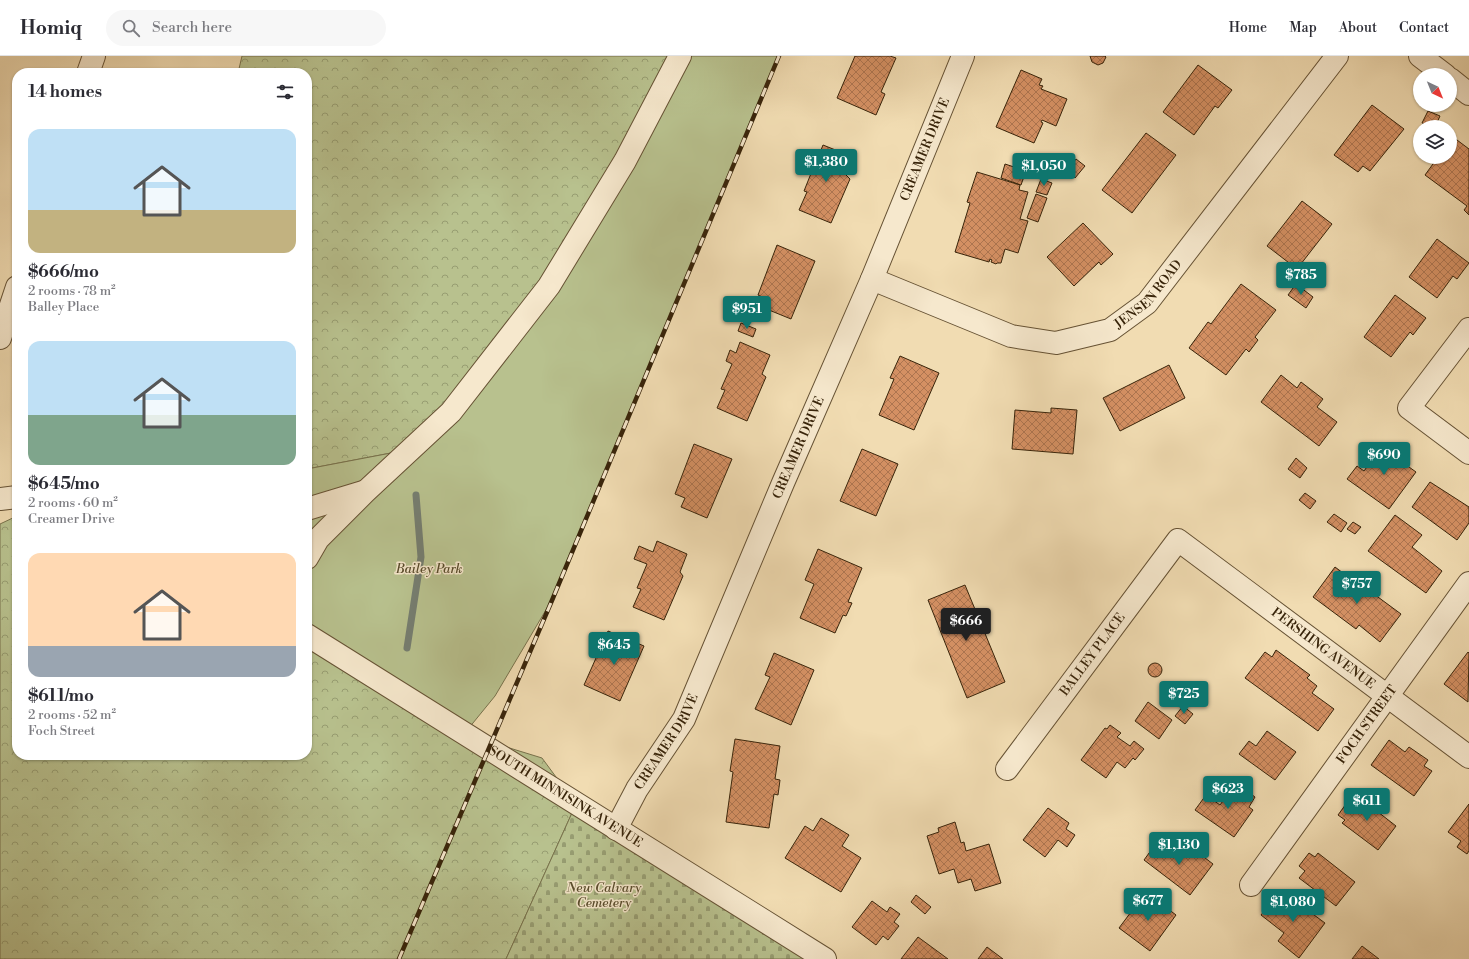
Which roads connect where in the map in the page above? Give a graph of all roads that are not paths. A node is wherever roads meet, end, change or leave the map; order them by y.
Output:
1 (94, 56) edge
2 (680, 56) edge
3 (963, 56) edge
4 (1337, 56) edge
5 (1420, 56) edge
6 (90, 68) edge
7 (1436, 68) edge
8 (1457, 85) edge
9 (1469, 94) edge
10 (872, 279) junction
11 (12, 302) edge
12 (1469, 329) edge
13 (0, 338) edge
14 (1469, 453) edge
15 (365, 492) junction
16 (12, 498) edge
17 (0, 499) edge
18 (312, 508) edge
19 (1178, 540) joint
20 (312, 549) edge
21 (1469, 583) edge
22 (312, 637) edge
23 (1387, 696) junction
24 (1469, 758) edge
25 (1007, 769) dead end
26 (616, 829) junction
27 (1251, 885) dead end
28 (825, 959) edge

1 - 6 street
2 - 15 street
3 - 10 street, CREAMER DRIVE
4 - 10 street, JENSEN ROAD
5 - 7 street
8 - 9 street
10 - 26 street, CREAMER DRIVE
11 - 13 street
12 - 14 street
15 - 18 street
15 - 20 street
16 - 17 street
19 - 23 street, PERSHING AVENUE
19 - 25 street, BALLEY PLACE
21 - 23 street, FOCH STREET
22 - 26 street, SOUTH MINNISINK AVENUE
23 - 24 street, PERSHING AVENUE
23 - 27 street, FOCH STREET
26 - 28 street, SOUTH MINNISINK AVENUE

